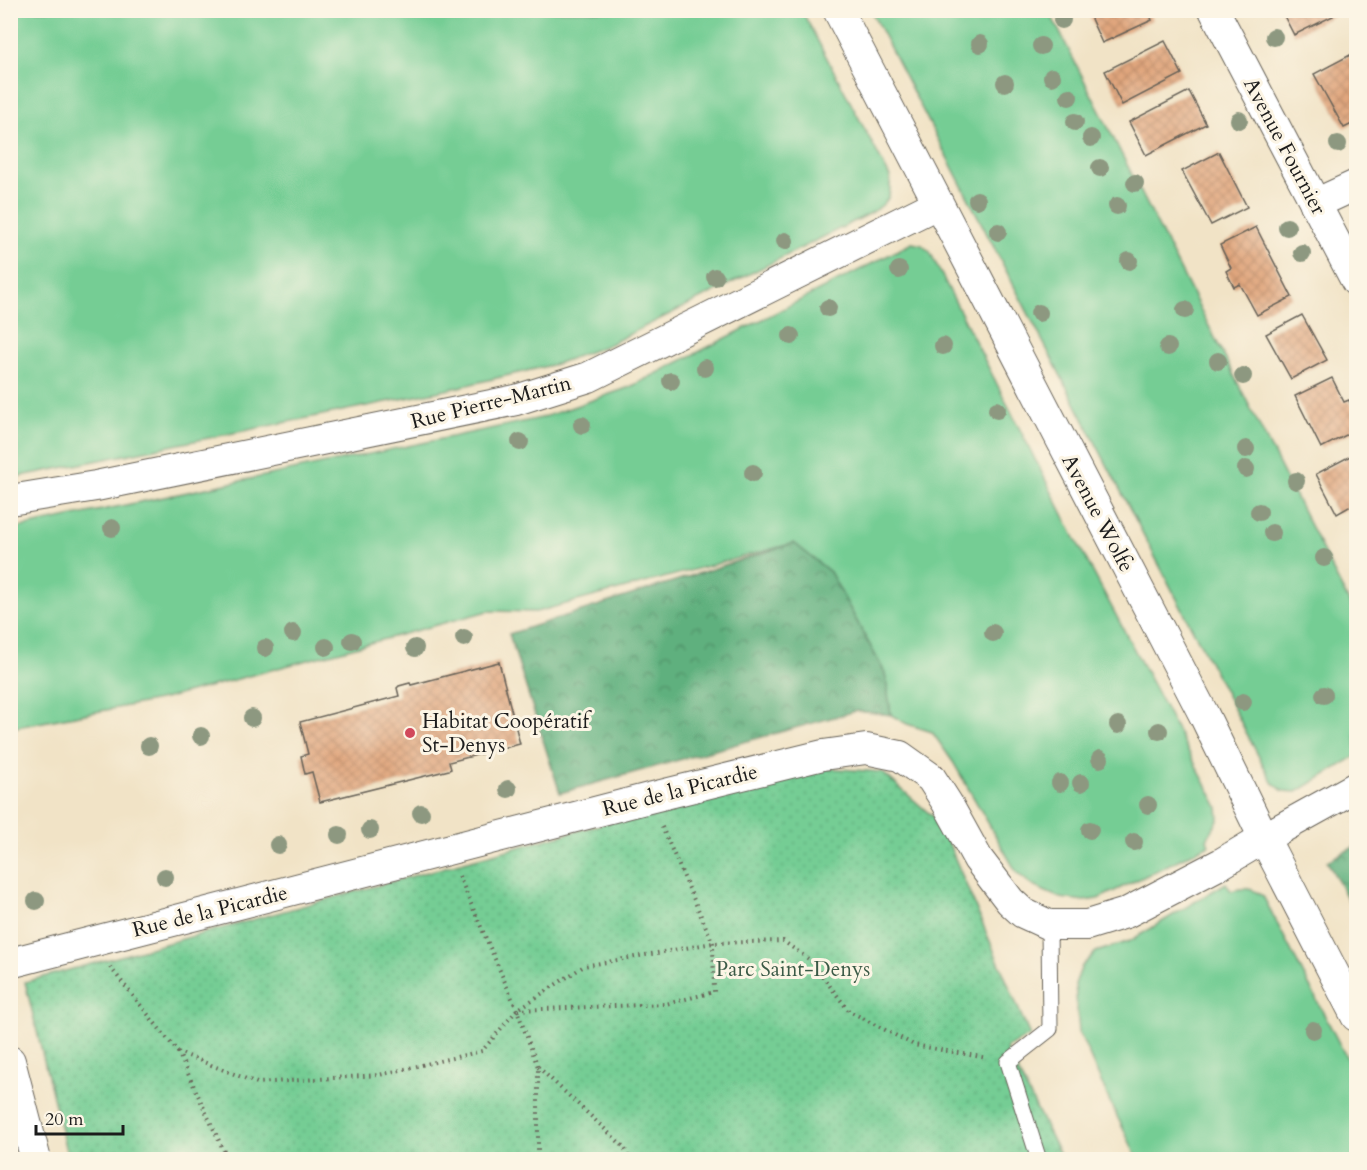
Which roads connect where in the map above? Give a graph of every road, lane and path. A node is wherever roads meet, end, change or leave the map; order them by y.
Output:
1 (838, 10) edge
2 (1214, 10) edge
3 (1356, 185) edge
4 (938, 204) junction
5 (1316, 204) junction
6 (1355, 273) edge
7 (10, 501) edge
8 (1356, 787) edge
9 (649, 798) junction
10 (1264, 838) junction
11 (448, 851) junction
12 (1049, 925) junction
13 (90, 941) junction
14 (713, 943) junction
15 (10, 963) edge
16 (517, 1010) junction
17 (1356, 1016) edge
18 (178, 1052) junction
19 (10, 1060) edge
20 (1008, 1062) junction
21 (538, 1067) junction
22 (36, 1160) edge
23 (228, 1160) edge
24 (538, 1160) edge
25 (630, 1160) edge
26 (1039, 1160) edge

1 - 4 street, Avenue Wolfe
2 - 5 street, Avenue Fournier
3 - 5 street
4 - 7 street, Rue Pierre-Martin
4 - 10 street, Avenue Wolfe
5 - 6 street, Avenue Fournier
8 - 10 street, Rue de la Picardie
9 - 11 street, Rue de la Picardie
9 - 12 street, Rue de la Picardie
9 - 14 path
10 - 12 street, Rue de la Picardie
10 - 17 street, Avenue Wolfe
11 - 13 street, Rue de la Picardie
11 - 16 path
12 - 20 lane
13 - 15 street, Rue de la Picardie
13 - 18 path
14 - 16 path
14 - 16 path
14 - 20 path
16 - 18 path
16 - 21 path
18 - 23 path
19 - 22 street
20 - 26 lane
21 - 24 path
21 - 25 path

